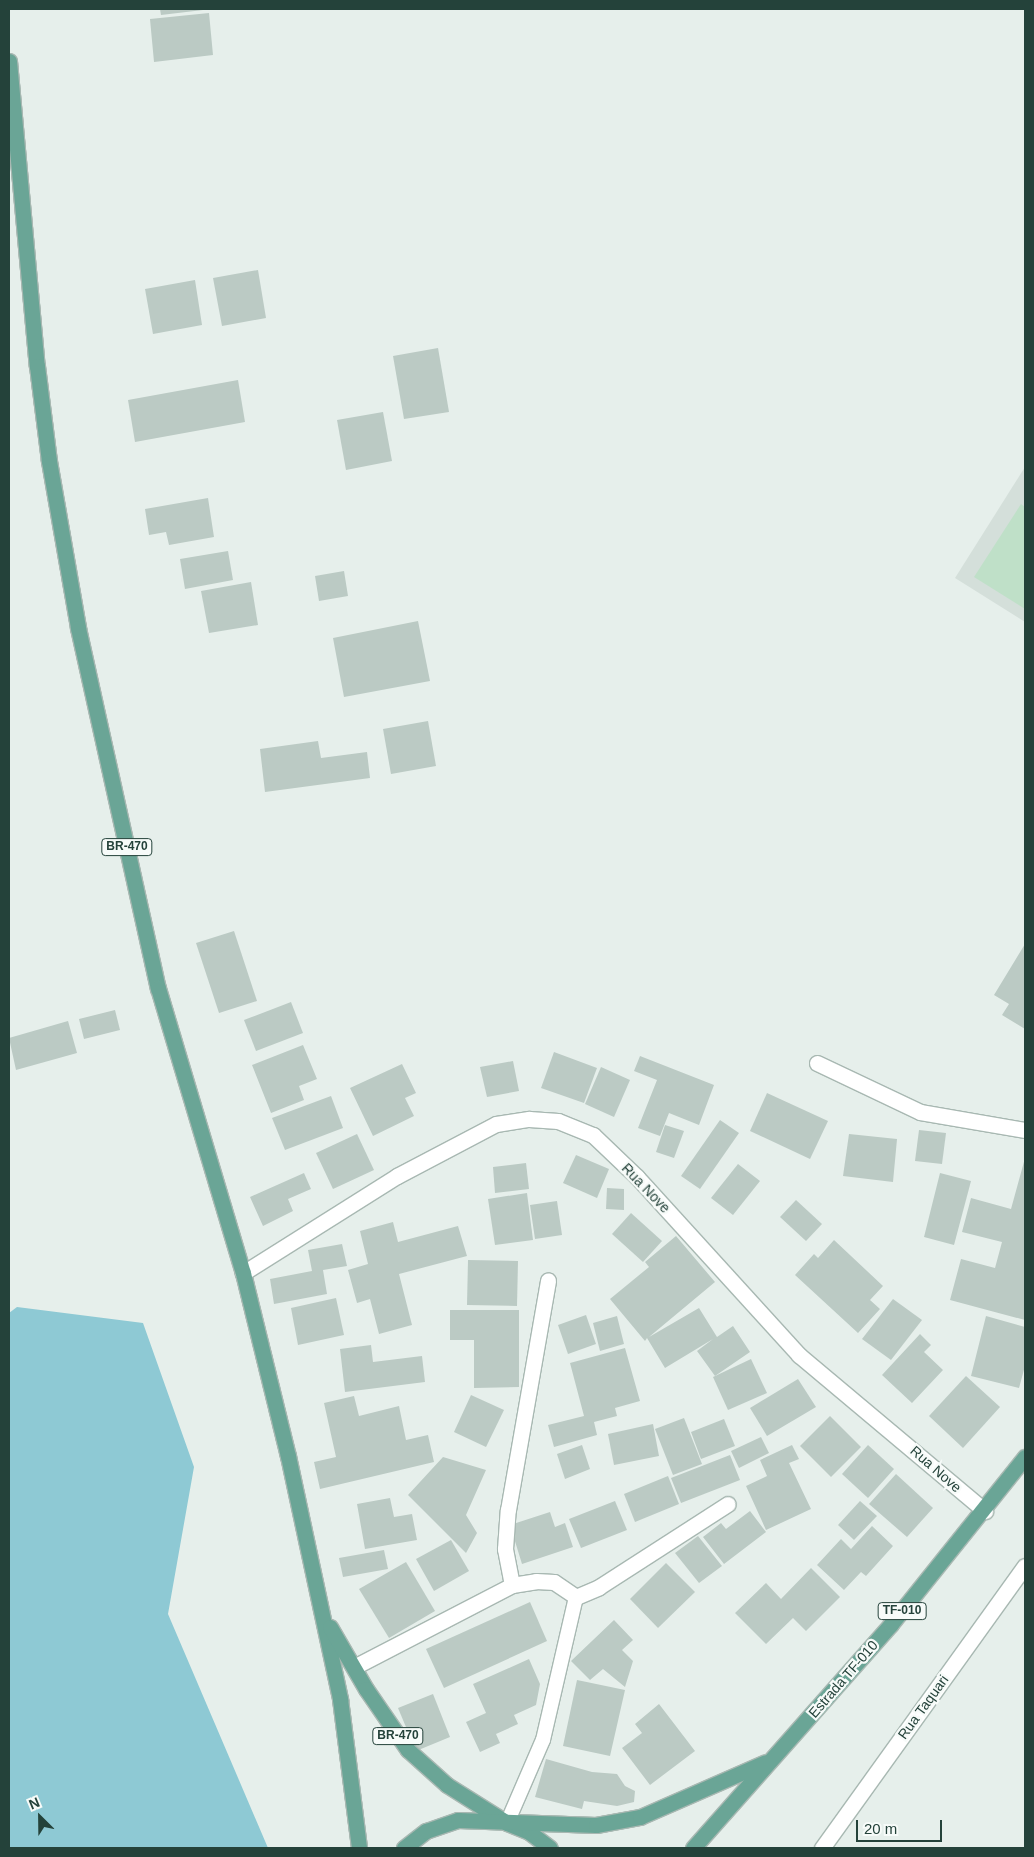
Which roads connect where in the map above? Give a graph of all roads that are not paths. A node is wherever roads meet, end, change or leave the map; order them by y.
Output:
1 (9, 61) edge
2 (817, 1063) dead end
3 (1025, 1130) edge
4 (243, 1273) junction
5 (548, 1280) dead end
6 (1025, 1457) edge
7 (728, 1504) dead end
8 (984, 1511) junction
9 (1025, 1566) edge
10 (512, 1585) junction
11 (576, 1598) junction
12 (324, 1617) junction
13 (354, 1668) junction
14 (772, 1760) junction
15 (507, 1823) junction
16 (359, 1848) edge
17 (404, 1848) edge
18 (550, 1848) edge
19 (692, 1848) edge
20 (822, 1848) edge

1 - 4 main road, BR-470
2 - 3 street
4 - 8 street, Rua Nove
4 - 12 main road, BR-470
5 - 10 street
6 - 8 main road, Estrada TF-010 / TF-010
7 - 11 street
8 - 14 main road, Estrada TF-010 / TF-010
9 - 20 street, Rua Taquari
10 - 11 street
10 - 13 street
11 - 15 lane
12 - 13 main road, BR-470
12 - 16 main road, BR-470
13 - 15 main road, BR-470
14 - 15 main road
14 - 19 main road, Estrada TF-010
15 - 17 main road
15 - 18 main road, BR-470

